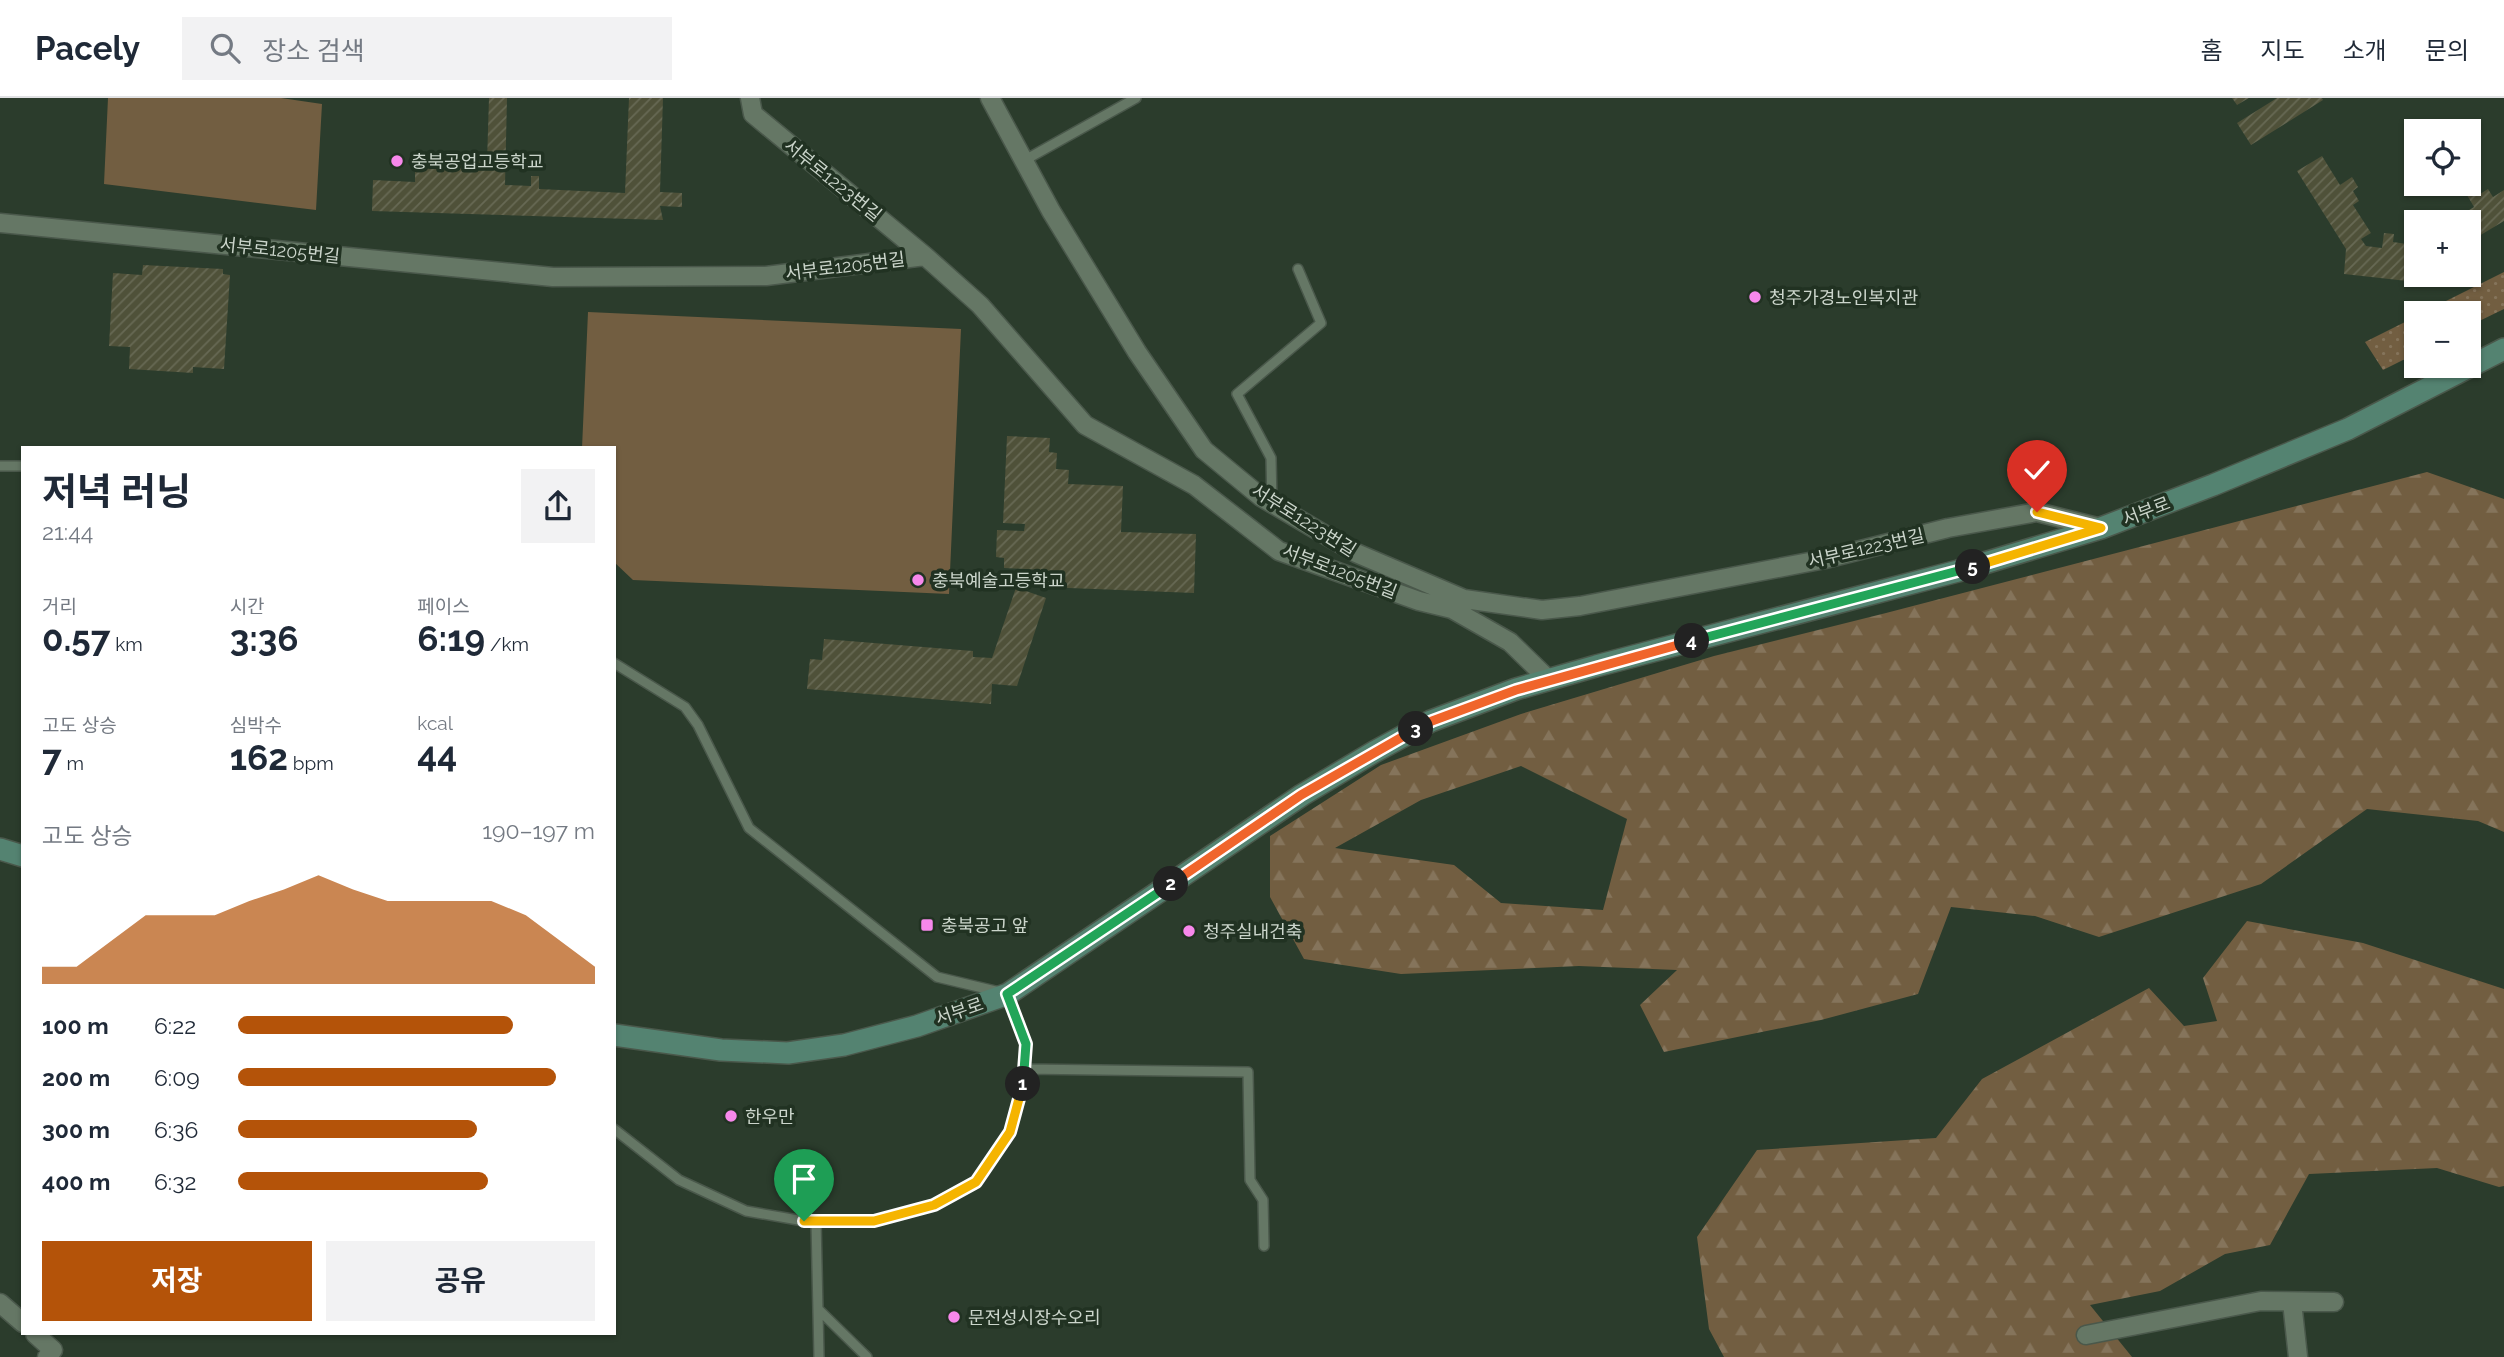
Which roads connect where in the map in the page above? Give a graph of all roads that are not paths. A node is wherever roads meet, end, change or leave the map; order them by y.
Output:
1 (750, 98) edge
2 (990, 98) edge
3 (1136, 98) edge
4 (1025, 160) junction
5 (0, 223) edge
6 (925, 256) junction
7 (1298, 269) dead end
8 (2504, 349) edge
9 (0, 466) edge
10 (21, 466) edge
11 (1272, 503) junction
12 (2101, 528) junction
13 (1360, 555) junction
14 (1349, 576) junction
15 (616, 664) edge
16 (1549, 680) junction
17 (0, 849) edge
18 (21, 855) edge
19 (1007, 994) junction
20 (616, 1035) edge
21 (1025, 1069) junction
22 (616, 1131) edge
23 (816, 1221) junction
24 (1264, 1246) dead end
25 (2292, 1302) junction
26 (2334, 1302) dead end
27 (0, 1303) edge
28 (818, 1309) junction
29 (21, 1321) edge
30 (36, 1335) edge
31 (2086, 1335) dead end
32 (47, 1357) edge
33 (819, 1357) edge
34 (867, 1357) edge
35 (2298, 1357) edge

1 - 6 street, 서부로1223번길
2 - 4 street, 서부로1223번길
3 - 4 lane
4 - 11 street, 서부로1223번길
5 - 6 street, 서부로1205번길
6 - 14 street, 서부로1205번길
7 - 11 lane
8 - 12 main road, 서부로
9 - 10 lane
11 - 13 street, 서부로1223번길
12 - 13 street, 서부로1223번길
12 - 16 main road, 서부로
13 - 14 street
14 - 16 street, 서부로1205번길
15 - 19 lane
16 - 19 main road, 서부로
17 - 18 main road
19 - 20 main road, 서부로
19 - 21 lane
21 - 23 lane
21 - 24 lane
22 - 23 lane
23 - 28 lane
25 - 26 street
25 - 31 street
25 - 35 street
27 - 29 street
28 - 33 lane
28 - 34 lane
30 - 32 street

